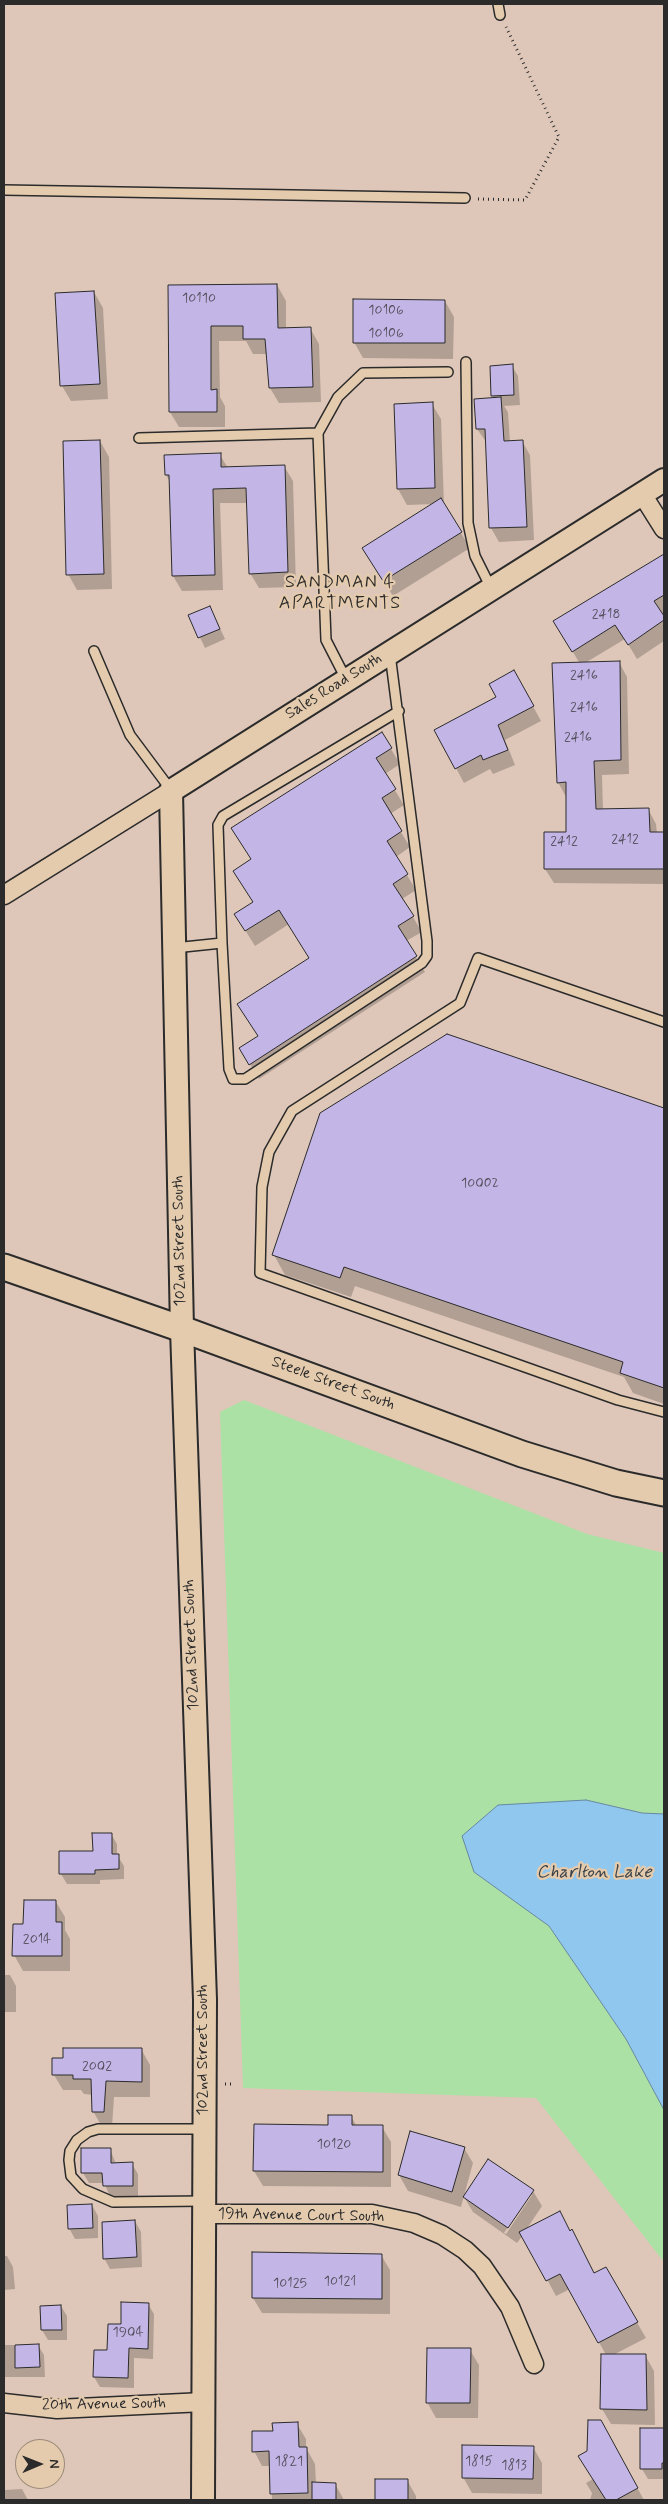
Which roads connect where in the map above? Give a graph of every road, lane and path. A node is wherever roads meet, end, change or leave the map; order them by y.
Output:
1 (498, 4) edge
2 (500, 15) joint
3 (4, 190) edge
4 (465, 198) joint
5 (466, 362) dead end
6 (448, 372) dead end
7 (318, 433) junction
8 (139, 438) dead end
9 (664, 480) edge
10 (642, 494) junction
11 (664, 529) edge
12 (491, 589) junction
13 (94, 651) dead end
14 (390, 652) junction
15 (346, 679) junction
16 (399, 711) junction
17 (171, 791) junction
18 (4, 895) edge
19 (222, 943) junction
20 (174, 948) junction
21 (664, 1022) edge
22 (4, 1267) edge
23 (182, 1329) junction
24 (664, 1412) edge
25 (664, 1493) edge
26 (205, 2129) junction
27 (204, 2207) junction
28 (534, 2364) dead end
29 (204, 2402) junction
30 (4, 2403) edge
31 (203, 2500) edge

1 - 2 lane
2 - 4 path
3 - 4 lane
5 - 12 lane
6 - 7 lane
7 - 8 lane
7 - 15 lane
9 - 10 street, Sales Road South
10 - 11 street
10 - 12 street, Sales Road South
12 - 14 street, Sales Road South
13 - 17 lane
14 - 15 street, Sales Road South
14 - 16 lane
15 - 17 street, Sales Road South
16 - 19 lane
16 - 19 lane
17 - 18 street, Sales Road South
17 - 20 street, 102nd Street South
19 - 20 lane
20 - 23 street, 102nd Street South
21 - 24 lane
22 - 23 main road, Steele Street South
23 - 25 main road, Steele Street South
23 - 26 street, 102nd Street South
26 - 27 street, 102nd Street South
26 - 27 lane
27 - 28 street, 19th Avenue Court South
27 - 29 street, 102nd Street South
29 - 30 street, 20th Avenue South
29 - 31 street, 102nd Street South

